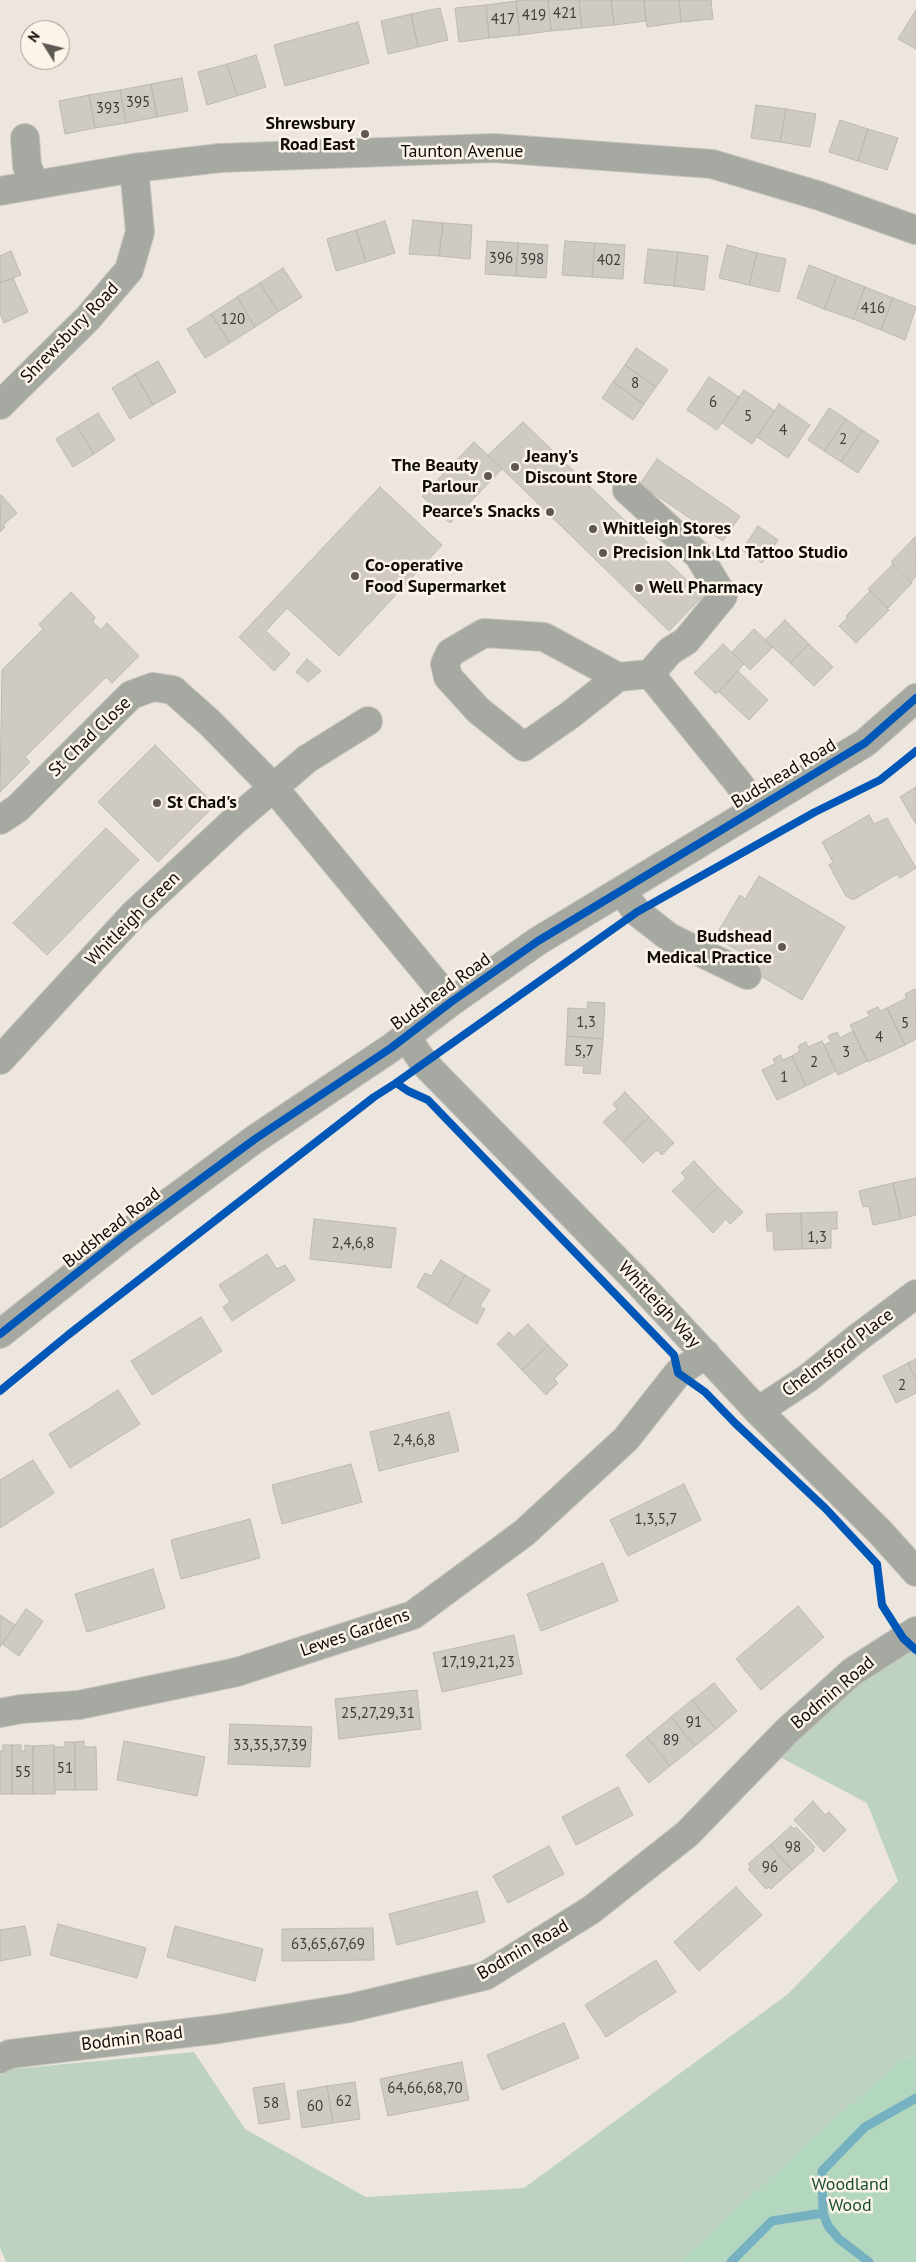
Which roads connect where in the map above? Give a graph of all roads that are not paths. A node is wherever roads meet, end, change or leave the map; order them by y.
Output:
1 (24, 138) dead end
2 (134, 168) junction
3 (35, 185) junction
4 (0, 191) edge
5 (916, 230) edge
6 (0, 405) edge
7 (627, 490) dead end
8 (650, 674) junction
9 (618, 678) junction
10 (916, 698) edge
11 (368, 721) dead end
12 (274, 788) junction
13 (757, 808) junction
14 (0, 820) edge
15 (621, 890) junction
16 (747, 975) dead end
17 (451, 1002) junction
18 (406, 1037) junction
19 (0, 1060) edge
20 (916, 1294) edge
21 (0, 1334) edge
22 (706, 1354) junction
23 (758, 1411) junction
24 (916, 1572) edge
25 (916, 1631) edge
26 (0, 1713) edge
27 (0, 2059) edge

1 - 3 street
2 - 3 street, Taunton Avenue
2 - 5 street, Taunton Avenue
2 - 6 street, Shrewsbury Road
3 - 4 street, Taunton Avenue
7 - 8 street
8 - 9 street
8 - 13 street
9 - 9 street
10 - 13 street, Budshead Road
11 - 12 street, Whitleigh Green
12 - 14 street, St Chad Close
12 - 17 street
12 - 19 street, Whitleigh Green
13 - 15 street, Budshead Road
15 - 16 street
15 - 17 street, Budshead Road
17 - 18 street, Budshead Road
18 - 21 street, Budshead Road
18 - 22 street, Whitleigh Way
20 - 23 street, Chelmsford Place
22 - 23 street, Whitleigh Way
22 - 26 street, Lewes Gardens
23 - 24 street, Whitleigh Way
25 - 27 street, Bodmin Road

